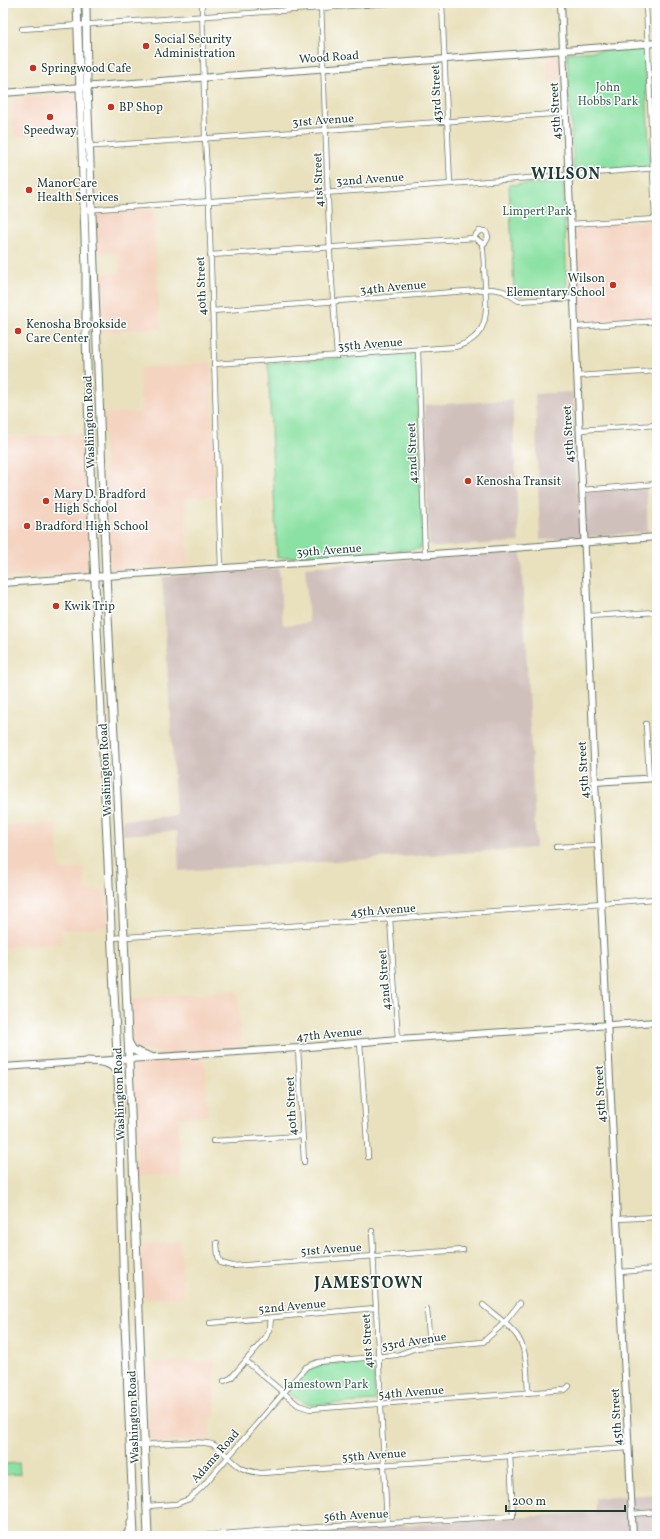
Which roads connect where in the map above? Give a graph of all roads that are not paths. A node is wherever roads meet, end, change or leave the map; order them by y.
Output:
1 (77, 3) edge
2 (86, 3) edge
3 (202, 3) edge
4 (392, 3) edge
5 (442, 3) edge
6 (561, 3) edge
7 (646, 3) edge
8 (321, 6) edge
9 (203, 17) junction
10 (78, 25) junction
11 (87, 25) junction
12 (22, 29) dead end
13 (657, 43) edge
14 (648, 44) junction
15 (563, 50) junction
16 (445, 59) junction
17 (323, 68) junction
18 (205, 78) junction
19 (84, 86) junction
20 (3, 93) edge
21 (567, 113) junction
22 (447, 121) junction
23 (326, 130) junction
24 (205, 138) junction
25 (82, 147) junction
26 (90, 147) junction
27 (655, 168) edge
28 (569, 175) junction
29 (450, 184) junction
30 (328, 192) junction
31 (209, 200) junction
32 (92, 208) junction
33 (84, 210) junction
34 (656, 219) edge
35 (570, 224) junction
36 (93, 237) junction
37 (85, 238) junction
38 (473, 238) junction
39 (482, 245) junction
40 (330, 248) junction
41 (210, 255) junction
42 (485, 287) junction
43 (573, 298) junction
44 (333, 302) junction
45 (212, 311) junction
46 (657, 321) edge
47 (575, 328) junction
48 (418, 350) junction
49 (337, 356) junction
50 (214, 364) junction
51 (657, 371) edge
52 (577, 376) junction
53 (657, 425) edge
54 (579, 430) junction
55 (657, 484) edge
56 (582, 490) junction
57 (91, 497) junction
58 (104, 530) junction
59 (657, 537) edge
60 (585, 543) junction
61 (425, 554) junction
62 (221, 569) junction
63 (106, 575) junction
64 (94, 576) junction
65 (3, 583) edge
66 (657, 612) edge
67 (588, 616) junction
68 (646, 724) dead end
69 (649, 778) junction
70 (657, 778) edge
71 (595, 782) junction
72 (598, 845) junction
73 (556, 847) dead end
74 (655, 899) dead end
75 (601, 902) junction
76 (390, 920) junction
77 (124, 937) junction
78 (112, 938) junction
79 (657, 1022) edge
80 (607, 1026) junction
81 (398, 1039) junction
82 (128, 1042) junction
83 (360, 1042) junction
84 (298, 1048) junction
85 (151, 1057) junction
86 (117, 1059) junction
87 (129, 1059) junction
88 (88, 1061) junction
89 (3, 1066) edge
90 (118, 1076) junction
91 (302, 1136) junction
92 (213, 1141) dead end
93 (368, 1158) dead end
94 (304, 1162) dead end
95 (657, 1217) edge
96 (617, 1219) junction
97 (372, 1231) dead end
98 (217, 1243) dead end
99 (463, 1250) dead end
100 (373, 1256) junction
101 (657, 1269) edge
102 (620, 1272) junction
103 (139, 1300) junction
104 (124, 1301) junction
105 (520, 1303) dead end
106 (483, 1305) dead end
107 (375, 1308) junction
108 (427, 1310) dead end
109 (270, 1318) junction
110 (210, 1323) dead end
111 (504, 1323) junction
112 (430, 1346) junction
113 (378, 1357) junction
114 (246, 1361) junction
115 (224, 1381) dead end
116 (569, 1386) dead end
117 (284, 1392) junction
118 (528, 1393) junction
119 (381, 1404) junction
120 (145, 1445) junction
121 (131, 1446) junction
122 (629, 1448) junction
123 (228, 1456) junction
124 (510, 1456) junction
125 (384, 1464) junction
126 (133, 1500) junction
127 (147, 1506) junction
128 (657, 1512) edge
129 (632, 1514) junction
130 (387, 1523) junction
131 (126, 1536) edge
132 (134, 1536) edge
133 (148, 1536) edge
134 (201, 1536) edge
135 (633, 1536) edge

1 - 10 main road, Washington Road
2 - 11 main road, Washington Road
3 - 9 street, 40th Street
4 - 8 street
5 - 16 street, 43rd Street
6 - 15 street, 45th Street
7 - 14 street
8 - 9 street
8 - 17 street, 41st Street
9 - 11 street
9 - 18 street, 40th Street
10 - 11 street
10 - 12 street
10 - 19 main road, Washington Road
11 - 19 main road, Washington Road
13 - 14 street, Wood Road
14 - 15 street, Wood Road
14 - 27 street
15 - 16 street, Wood Road
15 - 21 street, 45th Street
16 - 17 street, Wood Road
16 - 22 street, 43rd Street
17 - 18 street, Wood Road
17 - 23 street, 41st Street
18 - 19 street, Wood Road
18 - 24 street, 40th Street
19 - 20 street, Wood Road
19 - 25 main road, Washington Road
19 - 26 main road, Washington Road
21 - 22 street, 31st Avenue
21 - 28 street, 45th Street
22 - 23 street, 31st Avenue
22 - 29 street, 43rd Street
23 - 24 street, 31st Avenue
23 - 30 street, 41st Street
24 - 26 street, 31st Avenue
24 - 31 street, 40th Street
25 - 26 street, 31st Avenue
25 - 33 main road, Washington Road
26 - 32 main road, Washington Road
27 - 28 street, 32nd Avenue
27 - 34 street
28 - 29 street, 32nd Avenue
28 - 35 street, 45th Street
29 - 30 street, 32nd Avenue
30 - 31 street, 32nd Avenue
30 - 40 street, 41st Street
31 - 32 street, 32nd Avenue
31 - 41 street, 40th Street
32 - 33 street, 32nd Avenue
32 - 36 main road, Washington Road
33 - 37 main road, Washington Road
34 - 35 street
35 - 43 street, 45th Street
36 - 37 main road
36 - 58 main road, Washington Road
37 - 57 main road, Washington Road
38 - 39 street
38 - 39 street, 35th Avenue
38 - 40 street
39 - 42 street, 35th Avenue
40 - 41 street
40 - 44 street, 41st Street
41 - 45 street, 40th Street
42 - 43 street, 34th Avenue
42 - 44 street, 34th Avenue
42 - 48 street, 35th Avenue
43 - 47 street, 45th Street
44 - 45 street, 34th Avenue
44 - 49 street, 41st Street
45 - 50 street, 40th Street
46 - 47 street
47 - 52 street, 45th Street
48 - 49 street, 35th Avenue
48 - 61 street, 42nd Street
49 - 50 street, 35th Avenue
50 - 62 street, 40th Street
51 - 52 street
52 - 54 street, 45th Street
53 - 54 street
54 - 56 street, 45th Street
55 - 56 street
56 - 60 street, 45th Street
57 - 58 main road
57 - 64 main road, Washington Road
58 - 63 main road, Washington Road
59 - 60 street, 39th Avenue
60 - 61 street, 39th Avenue
60 - 67 street, 45th Street
61 - 62 street, 39th Avenue
62 - 63 street, 39th Avenue
63 - 64 street, 39th Avenue
63 - 77 main road, Washington Road
64 - 65 street, 39th Avenue
64 - 78 main road, Washington Road
66 - 67 street
67 - 71 street, 45th Street
68 - 69 street
69 - 70 street
69 - 71 street
71 - 72 street, 45th Street
72 - 73 street
72 - 75 street, 45th Street
74 - 75 street, 45th Avenue
75 - 76 street, 45th Avenue
75 - 80 street, 45th Street
76 - 77 street, 45th Avenue
76 - 81 street, 42nd Street
77 - 78 street, 45th Avenue
77 - 82 main road, Washington Road
78 - 86 main road, Washington Road
79 - 80 street, 47th Avenue
80 - 81 street, 47th Avenue
80 - 96 street, 45th Street
81 - 83 street, 47th Avenue
82 - 85 main road
82 - 87 main road, Washington Road
83 - 84 street, 47th Avenue
83 - 93 street
84 - 85 street, 47th Avenue
84 - 91 street, 40th Street
85 - 87 street, 47th Avenue
86 - 87 street, 47th Avenue
86 - 88 street, 47th Avenue
86 - 90 main road, Washington Road
87 - 103 main road, Washington Road
88 - 89 street, 47th Avenue
88 - 90 main road
90 - 104 main road, Washington Road
91 - 92 street
91 - 94 street, 40th Street
95 - 96 street
96 - 102 street, 45th Street
97 - 100 street, 41st Street
98 - 100 street, 51st Avenue
99 - 100 street, 51st Avenue
100 - 107 street, 41st Street
101 - 102 street
102 - 122 street, 45th Street
103 - 104 main road
103 - 120 main road, Washington Road
104 - 121 main road, Washington Road
105 - 111 street, 53rd Avenue
106 - 111 street
107 - 109 street, 52nd Avenue
107 - 113 street, 41st Street
108 - 112 street
109 - 110 street, 52nd Avenue
109 - 114 street
111 - 112 street, 53rd Avenue
111 - 118 street
112 - 113 street, 53rd Avenue
113 - 117 street, 53rd Avenue
113 - 119 street, 41st Street
114 - 115 street
114 - 117 street, 54th Avenue
116 - 118 street, 54th Avenue
117 - 119 street, 54th Avenue
117 - 123 street, Adams Road
118 - 119 street, 54th Avenue
119 - 125 street, 41st Street
120 - 121 street, 55th Avenue
120 - 123 street, 55th Avenue
120 - 127 main road, Washington Road
121 - 126 main road, Washington Road
122 - 124 street, 55th Avenue
122 - 129 street, 45th Street
123 - 125 street, 55th Avenue
123 - 127 street, Adams Road
124 - 125 street, 55th Avenue
124 - 130 street, 56th Avenue
125 - 130 street, 41st Street
126 - 131 main road
126 - 132 main road, Washington Road
127 - 133 main road, Washington Road
128 - 129 street
129 - 135 street, 45th Street
130 - 134 street, 56th Avenue

